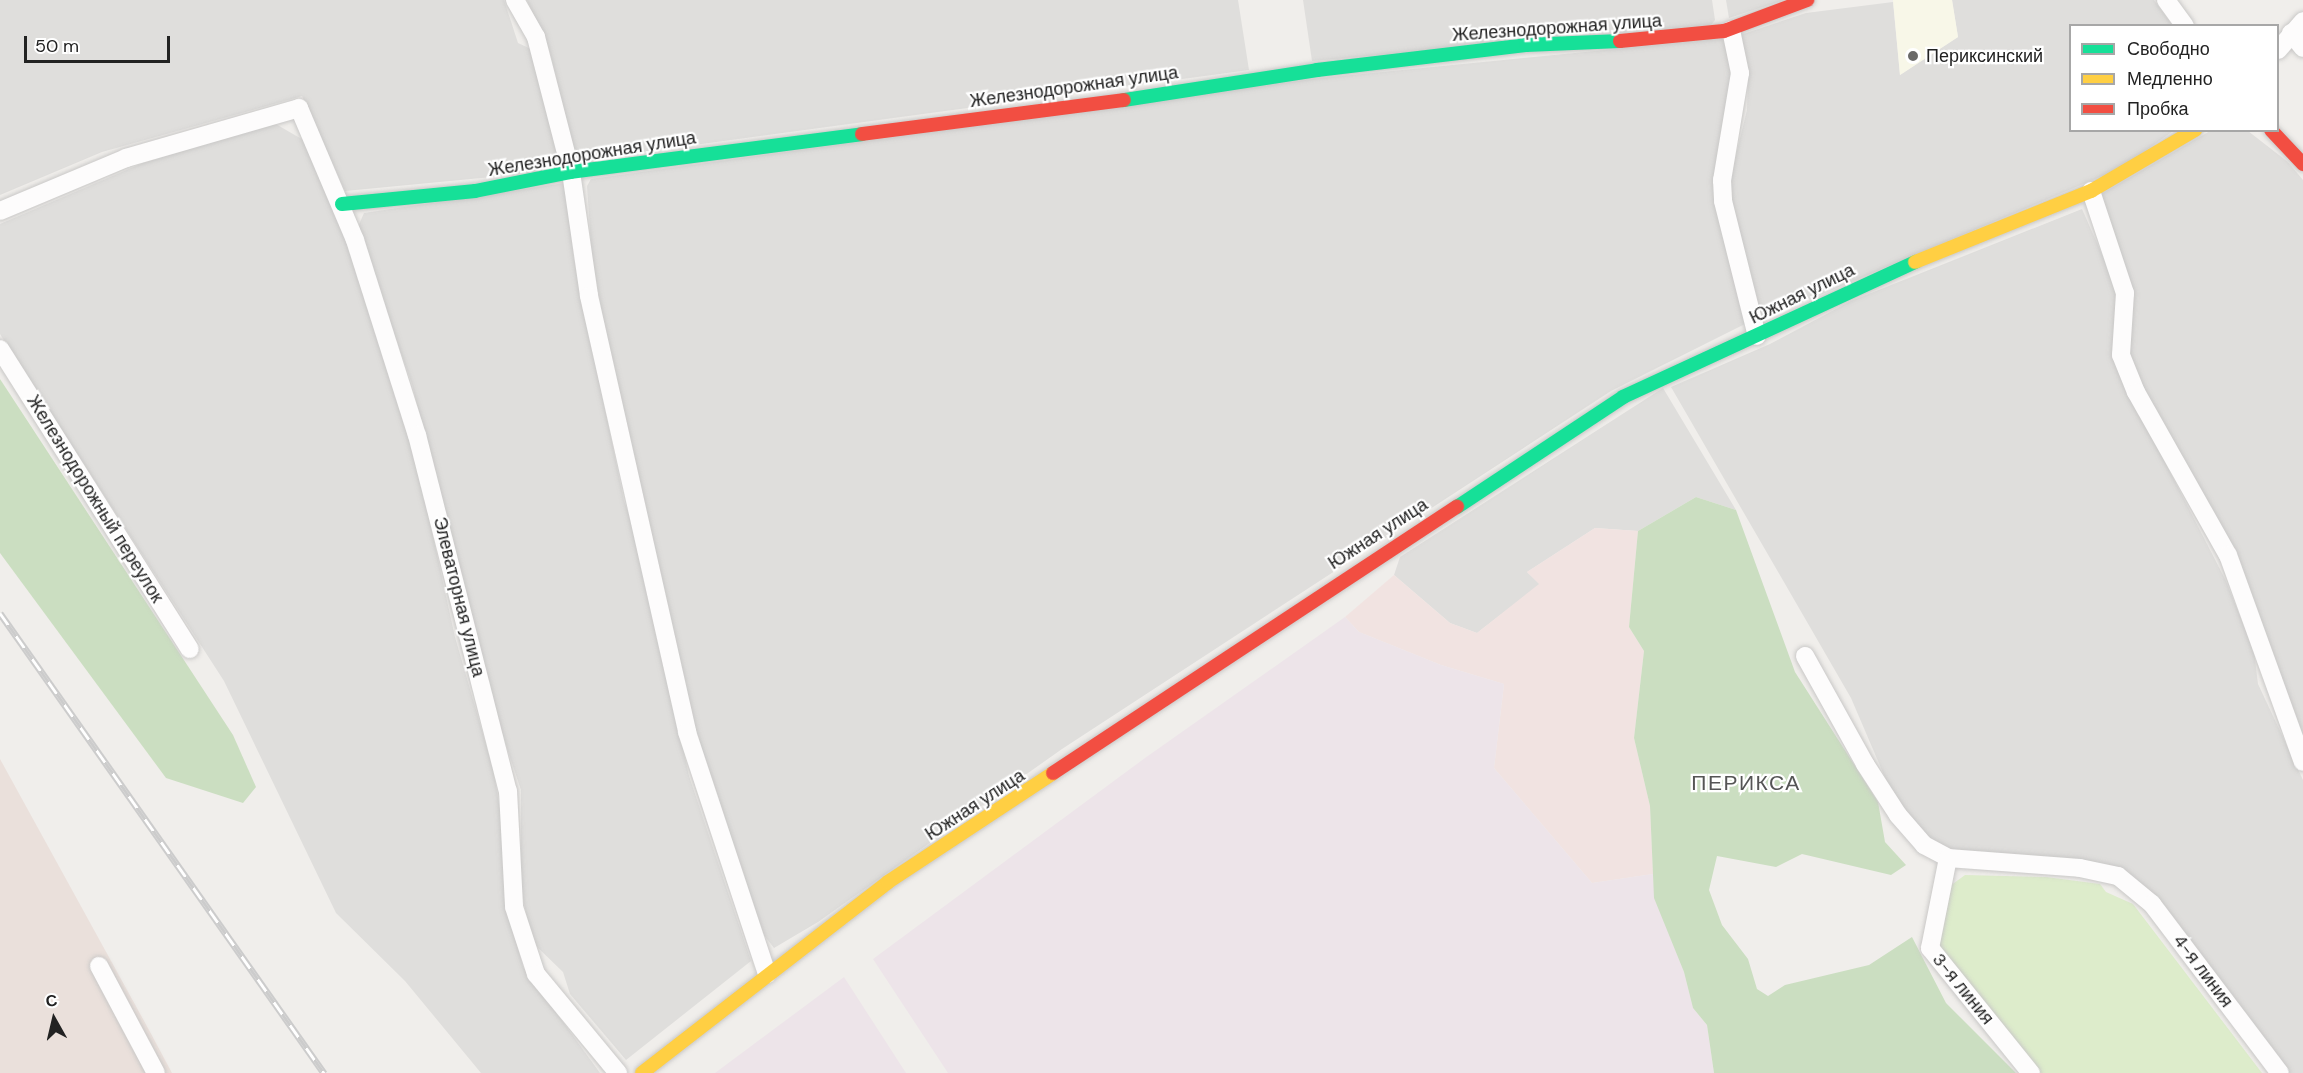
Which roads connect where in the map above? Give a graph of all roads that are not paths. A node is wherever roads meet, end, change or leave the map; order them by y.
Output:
1 (515, 0) edge
2 (1807, 0) edge
3 (2166, 0) edge
4 (2184, 24) edge
5 (2297, 27) edge
6 (1731, 30) junction
7 (2279, 48) edge
8 (2303, 48) edge
9 (2192, 132) edge
10 (2278, 136) edge
11 (2303, 146) edge
12 (2303, 164) edge
13 (571, 172) junction
14 (2091, 191) junction
15 (342, 204) junction
16 (0, 211) edge
17 (1757, 336) junction
18 (0, 350) edge
19 (190, 649) dead end
20 (1805, 656) dead end
21 (2303, 762) edge
22 (1948, 858) junction
23 (99, 966) dead end
24 (767, 974) junction
25 (156, 1073) edge
26 (618, 1073) edge
27 (642, 1073) edge
28 (2031, 1073) edge
29 (2280, 1073) edge

1 - 13 street
2 - 6 street, Железнодорожная улица
3 - 4 street
5 - 7 street
5 - 8 street
6 - 13 street, Железнодорожная улица
6 - 17 street
9 - 14 street, Южная улица
10 - 11 street
10 - 12 street
13 - 15 street, Железнодорожная улица
13 - 24 street
14 - 17 street, Южная улица
14 - 21 street
15 - 16 street, Элеваторная улица
15 - 26 street, Элеваторная улица
17 - 24 street, Южная улица
18 - 19 street, Железнодорожный переулок
20 - 22 street
22 - 28 street, 3-я линия
22 - 29 street, 4-я линия
23 - 25 street
24 - 27 street, Южная улица

